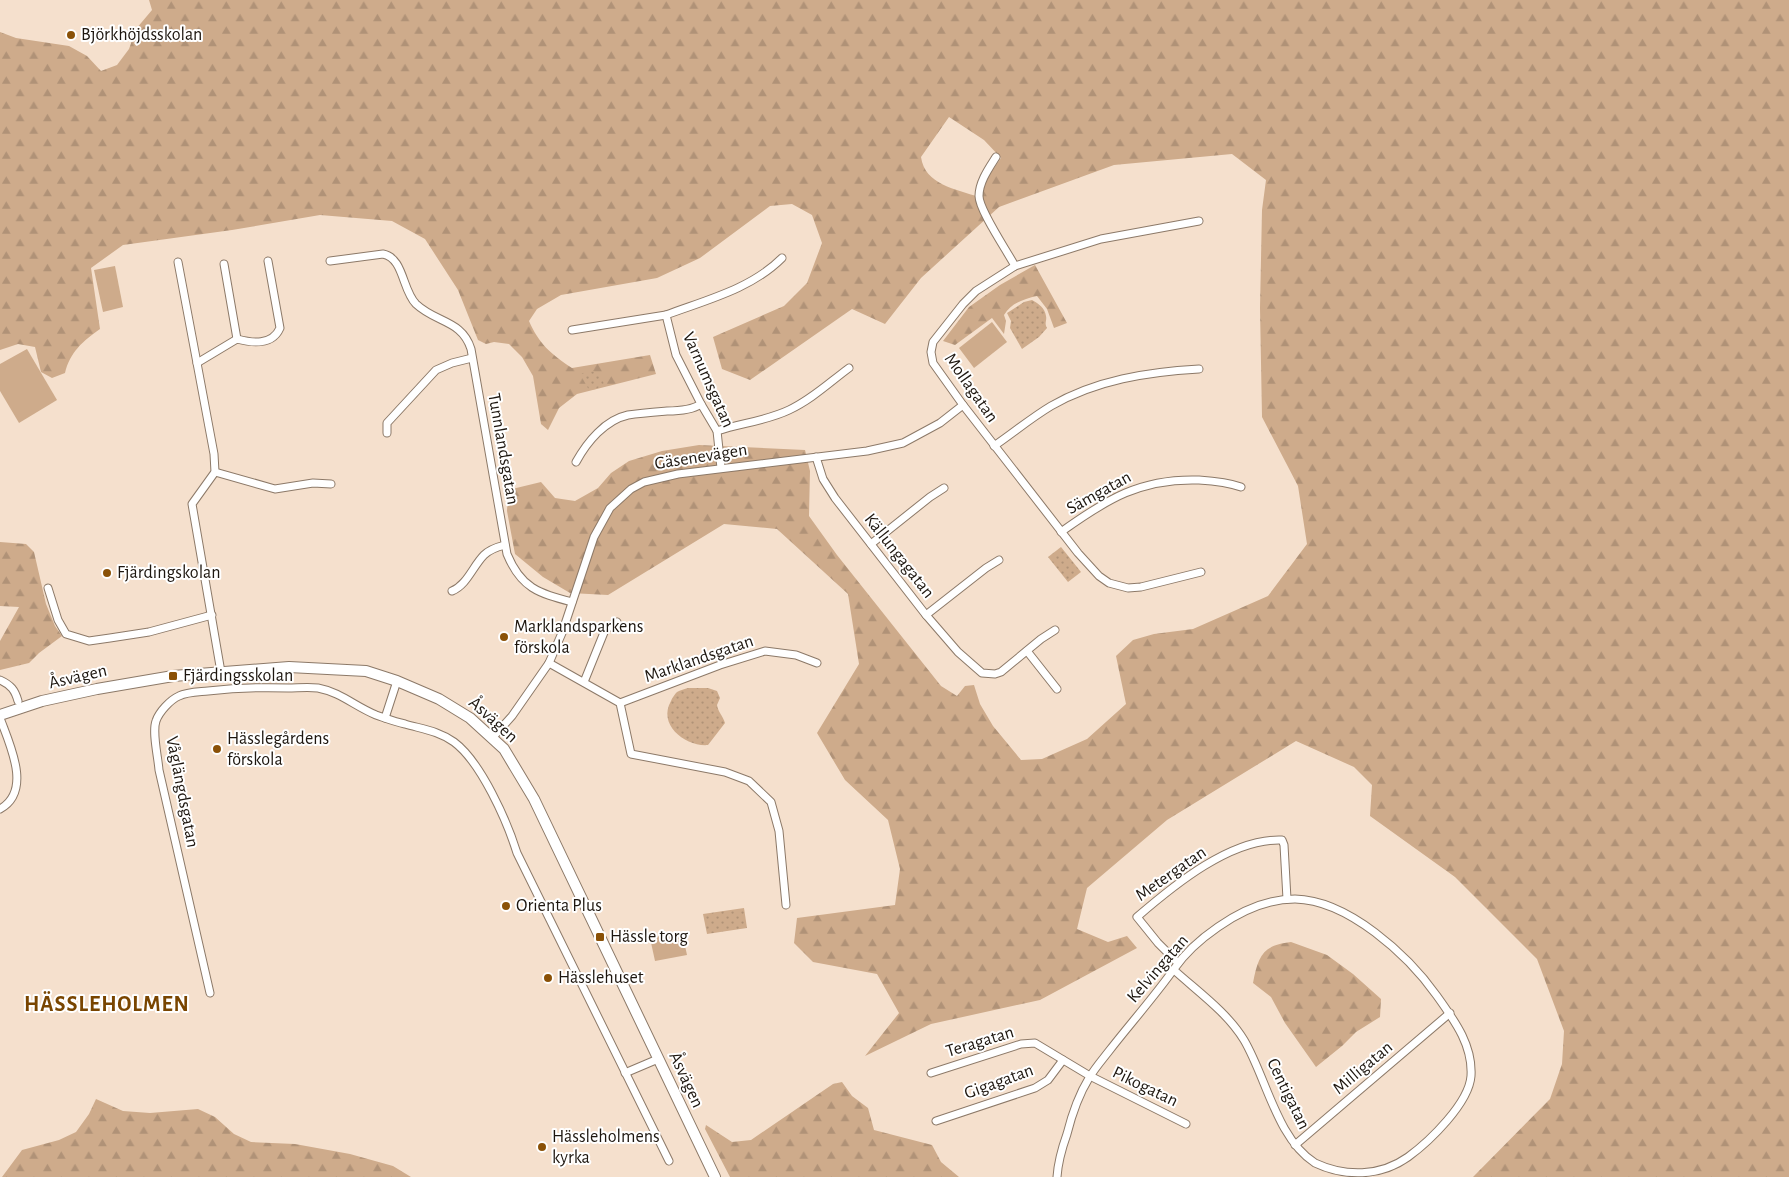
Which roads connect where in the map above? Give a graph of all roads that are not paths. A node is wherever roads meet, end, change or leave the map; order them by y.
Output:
1 (996, 157) dead end
2 (1199, 221) dead end
3 (782, 258) dead end
4 (268, 261) dead end
5 (330, 261) dead end
6 (178, 262) dead end
7 (224, 264) dead end
8 (1014, 266) junction
9 (666, 315) junction
10 (572, 330) dead end
11 (237, 339) junction
12 (472, 358) junction
13 (197, 363) junction
14 (849, 368) dead end
15 (1199, 369) dead end
16 (701, 404) junction
17 (963, 405) junction
18 (718, 431) junction
19 (387, 433) dead end
20 (994, 446) junction
21 (816, 457) junction
22 (576, 462) dead end
23 (721, 468) junction
24 (215, 472) junction
25 (331, 484) dead end
26 (1241, 487) dead end
27 (944, 488) dead end
28 (1062, 532) junction
29 (870, 544) junction
30 (505, 545) junction
31 (999, 560) dead end
32 (1201, 572) dead end
33 (48, 588) dead end
34 (452, 591) dead end
35 (572, 602) junction
36 (212, 615) junction
37 (926, 616) junction
38 (616, 622) dead end
39 (1055, 630) dead end
40 (1027, 650) junction
41 (549, 663) junction
42 (817, 663) dead end
43 (221, 672) junction
44 (0, 680) edge
45 (397, 681) junction
46 (584, 682) junction
47 (1057, 689) dead end
48 (18, 701) dead end
49 (620, 703) junction
50 (0, 716) edge
51 (385, 718) junction
52 (493, 737) junction
53 (0, 809) edge
54 (1287, 899) junction
55 (786, 905) dead end
56 (1176, 967) junction
57 (210, 993) dead end
58 (1450, 1013) junction
59 (658, 1059) junction
60 (1062, 1060) junction
61 (625, 1073) junction
62 (931, 1073) dead end
63 (1090, 1076) junction
64 (936, 1120) dead end
65 (1186, 1124) dead end
66 (1295, 1145) junction
67 (668, 1161) dead end
68 (715, 1177) edge
69 (1057, 1177) edge

1 - 8 street
2 - 8 street, Mollagatan
3 - 9 street, Varnumsgatan
4 - 11 street
5 - 12 street, Tunnlandsgatan
6 - 13 street
7 - 11 street
8 - 17 street, Mollagatan
9 - 10 street
9 - 16 street, Varnumsgatan
11 - 13 street
12 - 19 street
12 - 30 street, Tunnlandsgatan
13 - 24 street
14 - 18 street
15 - 20 street
16 - 18 street, Varnumsgatan
16 - 22 street
17 - 20 street, Mollagatan
17 - 21 street, Gäsenevägen
18 - 23 street, Varnumsgatan
20 - 28 street, Mollagatan
21 - 23 street, Gäsenevägen
21 - 29 street, Källungagatan
23 - 35 street, Gäsenevägen
24 - 25 street
24 - 36 street
26 - 28 street, Sämgatan
27 - 29 street
28 - 32 street, Mollagatan
29 - 37 street, Källungagatan
30 - 34 street
30 - 35 street, Tunnlandsgatan
31 - 37 street
33 - 36 street
35 - 41 street, Gäsenevägen
36 - 43 street
37 - 40 street, Källungagatan
38 - 46 street
39 - 40 street
40 - 47 street
41 - 46 street
41 - 52 street, Gäsenevägen
42 - 49 street, Marklandsgatan
43 - 45 street, Åsvägen
43 - 50 street, Åsvägen
44 - 48 street
45 - 51 street
45 - 52 street, Åsvägen
46 - 49 street
49 - 55 street
50 - 53 street
51 - 57 street, Våglängdsgatan
51 - 61 street, Våglängdsgatan
52 - 59 street, Åsvägen
54 - 56 street, Kelvingatan
54 - 56 street, Metergatan
54 - 58 street, Kelvingatan
56 - 63 street, Kelvingatan
56 - 66 street, Centigatan
58 - 66 street, Milligatan
58 - 66 street, Centigatan
59 - 61 street
59 - 68 street, Åsvägen
60 - 62 street, Teragatan
60 - 63 street, Teragatan
60 - 64 street, Gigagatan
61 - 67 street, Våglängdsgatan
63 - 65 street, Pikogatan
63 - 69 street, Kelvingatan

